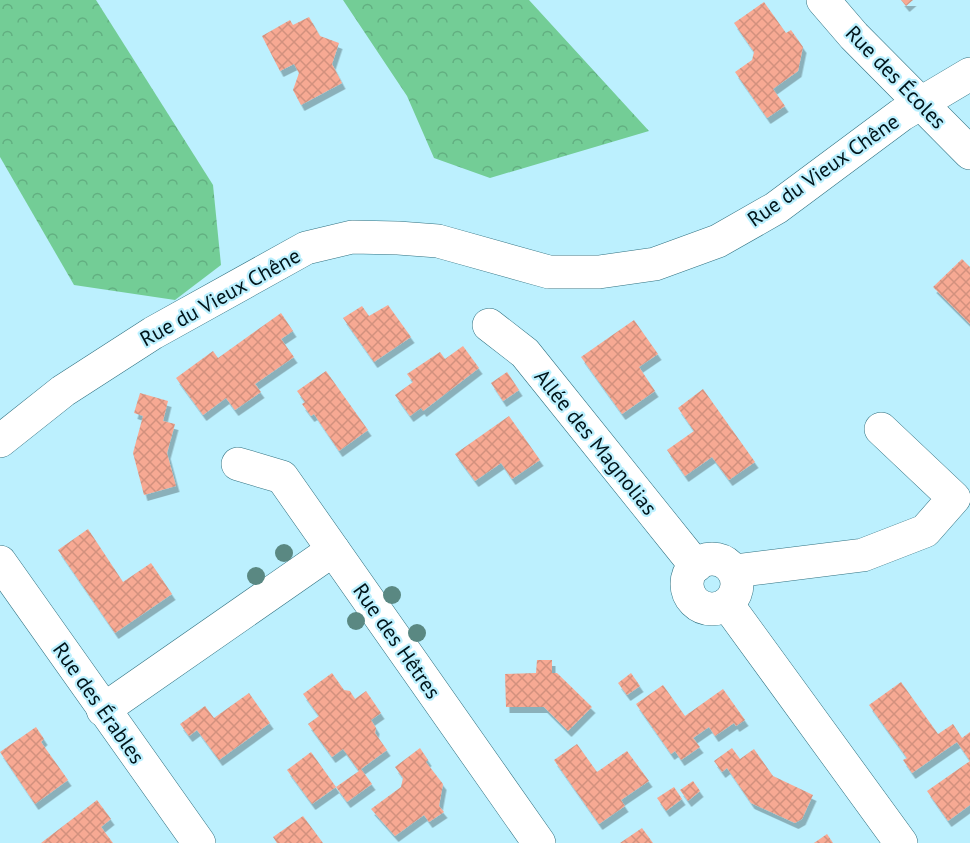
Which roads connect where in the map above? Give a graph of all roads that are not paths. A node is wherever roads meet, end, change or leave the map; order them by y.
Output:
1 (822, 0) edge
2 (970, 74) edge
3 (921, 103) junction
4 (970, 153) edge
5 (489, 325) dead end
6 (881, 429) dead end
7 (0, 441) edge
8 (238, 464) dead end
9 (333, 550) junction
10 (0, 562) edge
11 (696, 566) junction
12 (734, 571) junction
13 (727, 604) junction
14 (103, 710) junction
15 (199, 843) edge
16 (539, 843) edge
17 (901, 843) edge

1 - 3 street, Rue des Écoles
2 - 3 street, Rue du Vieux Chêne
3 - 4 street, Rue des Écoles
3 - 7 street, Rue du Vieux Chêne
5 - 11 street, Allée des Magnolias
6 - 12 street
8 - 9 street, Rue des Hêtres
9 - 14 street
9 - 16 street, Rue des Hêtres
10 - 14 street, Rue des Érables
11 - 12 street
11 - 13 street
12 - 13 street
13 - 17 street
14 - 15 street, Rue des Érables

